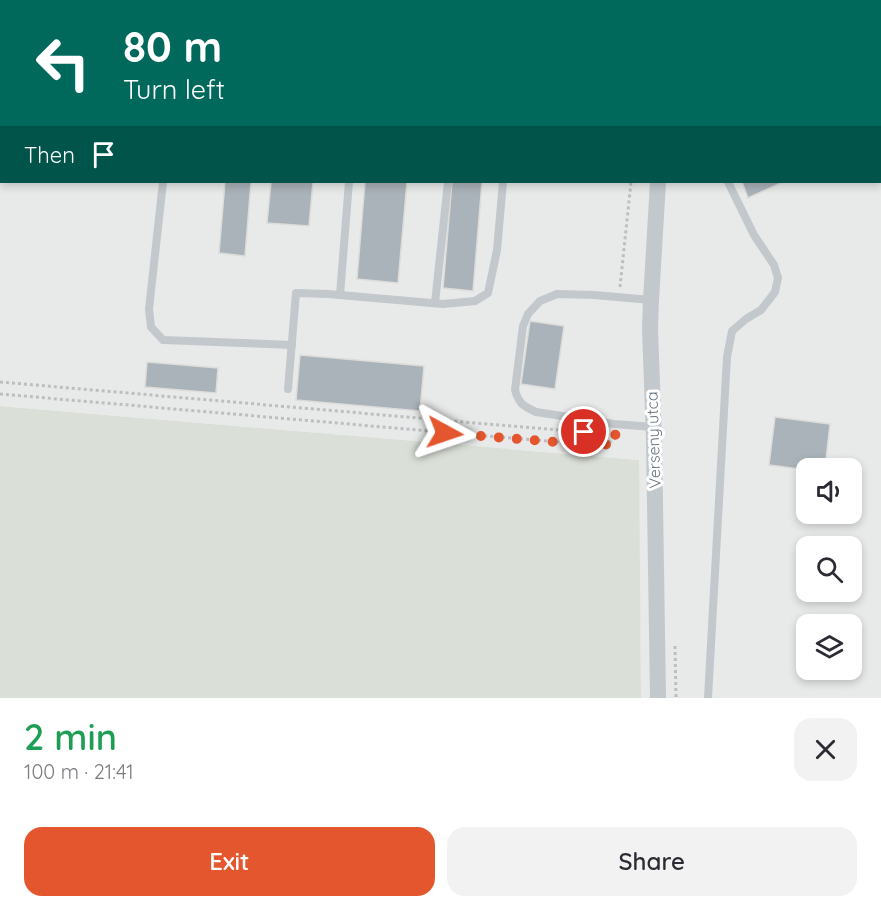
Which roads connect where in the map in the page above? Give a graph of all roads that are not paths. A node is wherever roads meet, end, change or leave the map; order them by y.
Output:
1 (163, 183) edge
2 (349, 183) edge
3 (448, 183) edge
4 (503, 183) edge
5 (658, 183) edge
6 (728, 183) edge
7 (340, 295) junction
8 (651, 300) junction
9 (435, 303) junction
10 (292, 345) junction
11 (288, 389) dead end
12 (654, 427) junction
13 (658, 698) edge
14 (708, 698) edge

1 - 10 lane
2 - 7 lane
3 - 9 lane
4 - 9 lane
5 - 8 street, Verseny utca
6 - 14 lane
7 - 9 lane
7 - 10 lane
8 - 12 street, Verseny utca
8 - 12 lane
10 - 11 lane
12 - 13 street, Verseny utca

